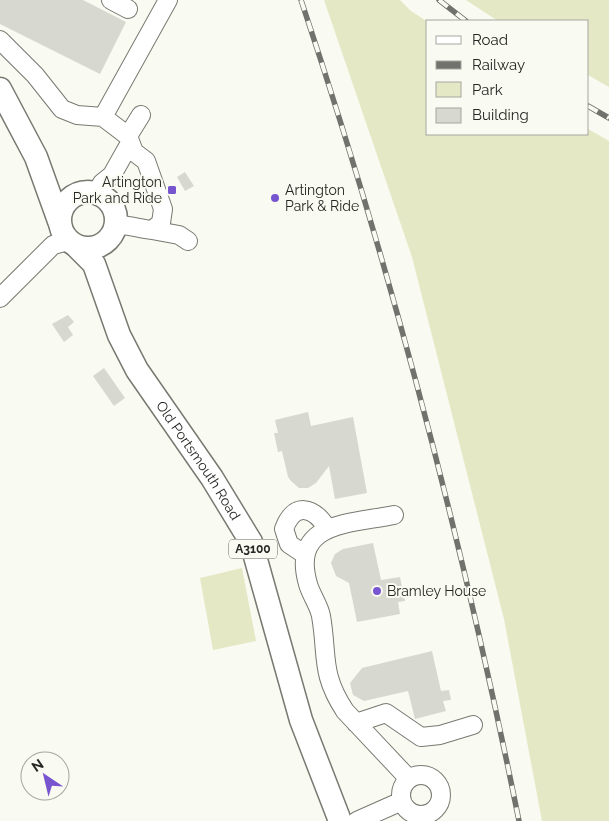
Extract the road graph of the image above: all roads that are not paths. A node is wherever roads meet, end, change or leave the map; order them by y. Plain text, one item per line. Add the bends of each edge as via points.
1 (111, 0) edge
2 (168, 0) edge
3 (128, 9) dead end
4 (0, 40) edge
5 (0, 89) edge
6 (141, 115) dead end
7 (103, 117) junction
8 (129, 140) junction
9 (36, 157) junction
10 (121, 161) junction
11 (146, 161) junction
12 (92, 192) junction
13 (152, 230) junction
14 (111, 235) junction
15 (68, 236) junction
16 (188, 241) dead end
17 (0, 298) edge
18 (109, 304) junction
19 (394, 515) dead end
20 (327, 528) junction
21 (304, 554) junction
22 (356, 722) junction
23 (473, 725) dead end
24 (409, 778) junction
25 (402, 801) junction
26 (432, 816) edge
27 (340, 821) edge
28 (357, 821) edge

1 - 3 lane
2 - 7 lane
4 - 7 lane via 35,75 62,109 77,115
5 - 9 main road, Old Portsmouth Road / A3100
6 - 8 lane
7 - 8 lane
8 - 10 lane
8 - 11 lane via 134,152
9 - 12 main road, Old Portsmouth Road / A3100 via 48,174
9 - 15 main road, Old Portsmouth Road / A3100
10 - 11 lane via 130,157
10 - 12 lane
11 - 13 lane via 163,209 161,223
12 - 14 main road via 108,199 114,208 116,219
12 - 15 main road via 76,194 61,210
13 - 14 lane via 118,225
13 - 16 lane via 179,235
14 - 15 main road via 99,246 88,249
14 - 18 main road, Old Portsmouth Road / A3100 via 106,264
15 - 17 lane via 53,246
15 - 18 main road, Old Portsmouth Road / A3100 via 94,264
18 - 27 main road, Old Portsmouth Road / A3100 via 119,335 137,370 217,485 251,542 301,720
19 - 20 lane
20 - 21 lane via 313,538
20 - 21 lane via 312,511 300,510 289,516 284,529 290,544
21 - 22 lane via 308,583 321,614 325,669 337,699
22 - 23 lane via 386,713 421,737
22 - 24 lane
24 - 25 lane via 402,787
24 - 26 lane via 425,775 437,784 440,797
25 - 26 lane via 413,813
25 - 28 lane

